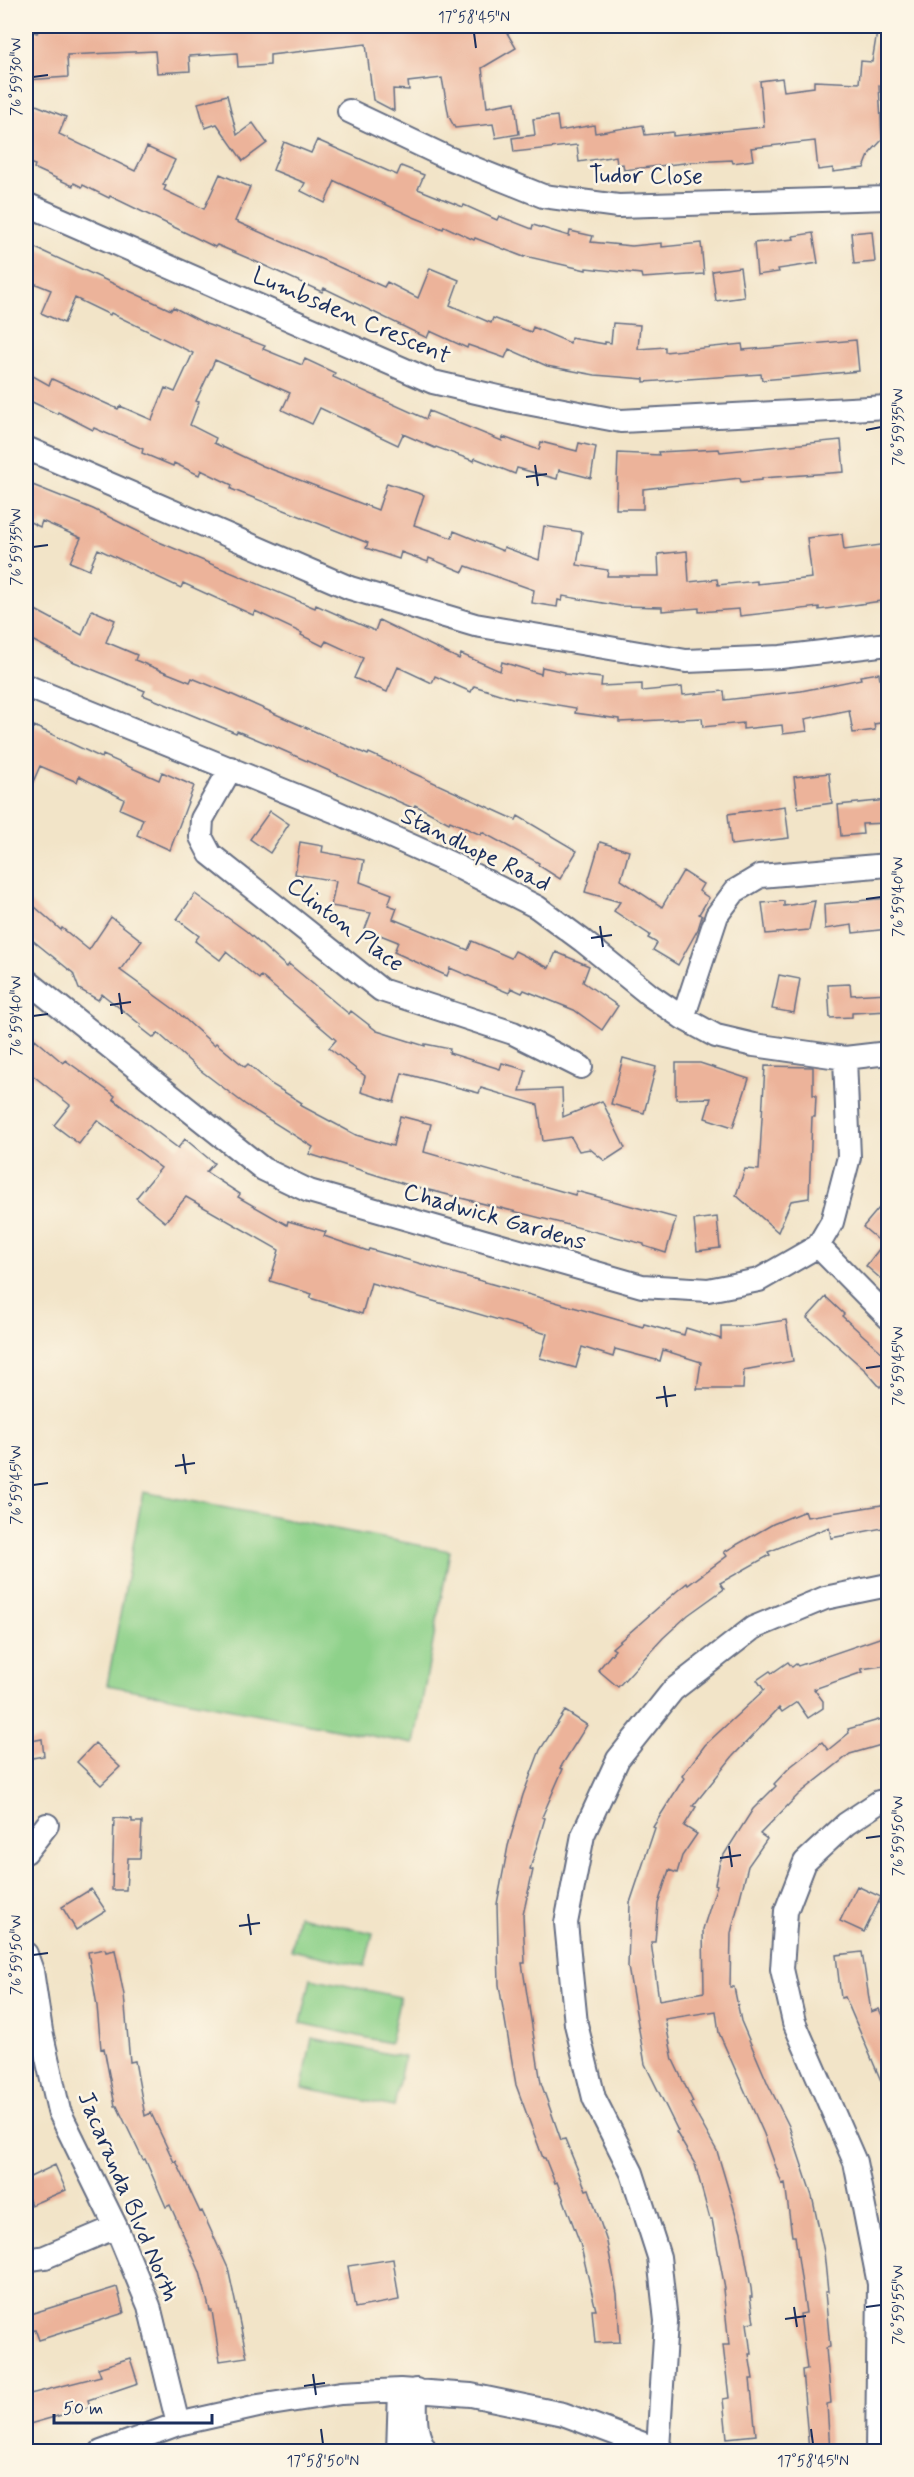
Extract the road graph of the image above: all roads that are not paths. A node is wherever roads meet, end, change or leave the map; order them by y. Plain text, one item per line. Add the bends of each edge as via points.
1 (349, 111) dead end
2 (888, 198) edge
3 (26, 204) edge
4 (888, 407) edge
5 (26, 448) edge
6 (888, 644) edge
7 (26, 686) edge
8 (231, 768) junction
9 (888, 865) edge
10 (26, 980) edge
11 (682, 1018) junction
12 (888, 1053) edge
13 (844, 1058) junction
14 (581, 1067) dead end
15 (818, 1246) junction
16 (888, 1317) edge
17 (888, 1585) edge
18 (888, 1800) edge
19 (47, 1825) dead end
20 (26, 1852) edge
21 (26, 1954) edge
22 (33, 2034) edge
23 (116, 2227) junction
24 (26, 2259) edge
25 (884, 2283) edge
26 (408, 2390) junction
27 (178, 2424) junction
28 (406, 2447) edge
29 (662, 2450) edge
30 (101, 2451) edge
31 (877, 2451) edge

1 - 2 street, Tudor Close via 446,157 543,196 618,206
3 - 4 street, Lumbsden Crescent via 433,382 621,421
5 - 6 street via 350,588 476,625 686,661 781,657
7 - 8 street, Standhope Road
8 - 11 street, Standhope Road via 450,863 537,907
8 - 14 street, Clinton Place via 202,819 201,837 210,854 381,990 513,1033
9 - 11 street via 760,876 735,891 717,915
10 - 15 street, Chadwick Gardens via 263,1169 309,1191 642,1286 708,1290 759,1280
11 - 13 street, Standhope Road via 717,1036
12 - 13 street, Standhope Road
13 - 15 street via 849,1157 832,1222
15 - 16 street
17 - 29 street via 825,1598 753,1628 673,1690 618,1759 583,1836 566,1923 576,2024 594,2098 632,2173 658,2257 666,2321
18 - 25 street via 846,1824 806,1862 786,1911 782,1969 794,2022 855,2162
19 - 20 street
21 - 22 street, Jacaranda Blvd North via 32,1971
22 - 23 street, Jacaranda Blvd North via 59,2111
23 - 24 street via 45,2256
23 - 27 street, Jacaranda Blvd North via 149,2306
25 - 31 street
26 - 27 street via 341,2393
26 - 28 street
26 - 29 street via 471,2395 563,2414
27 - 30 street

